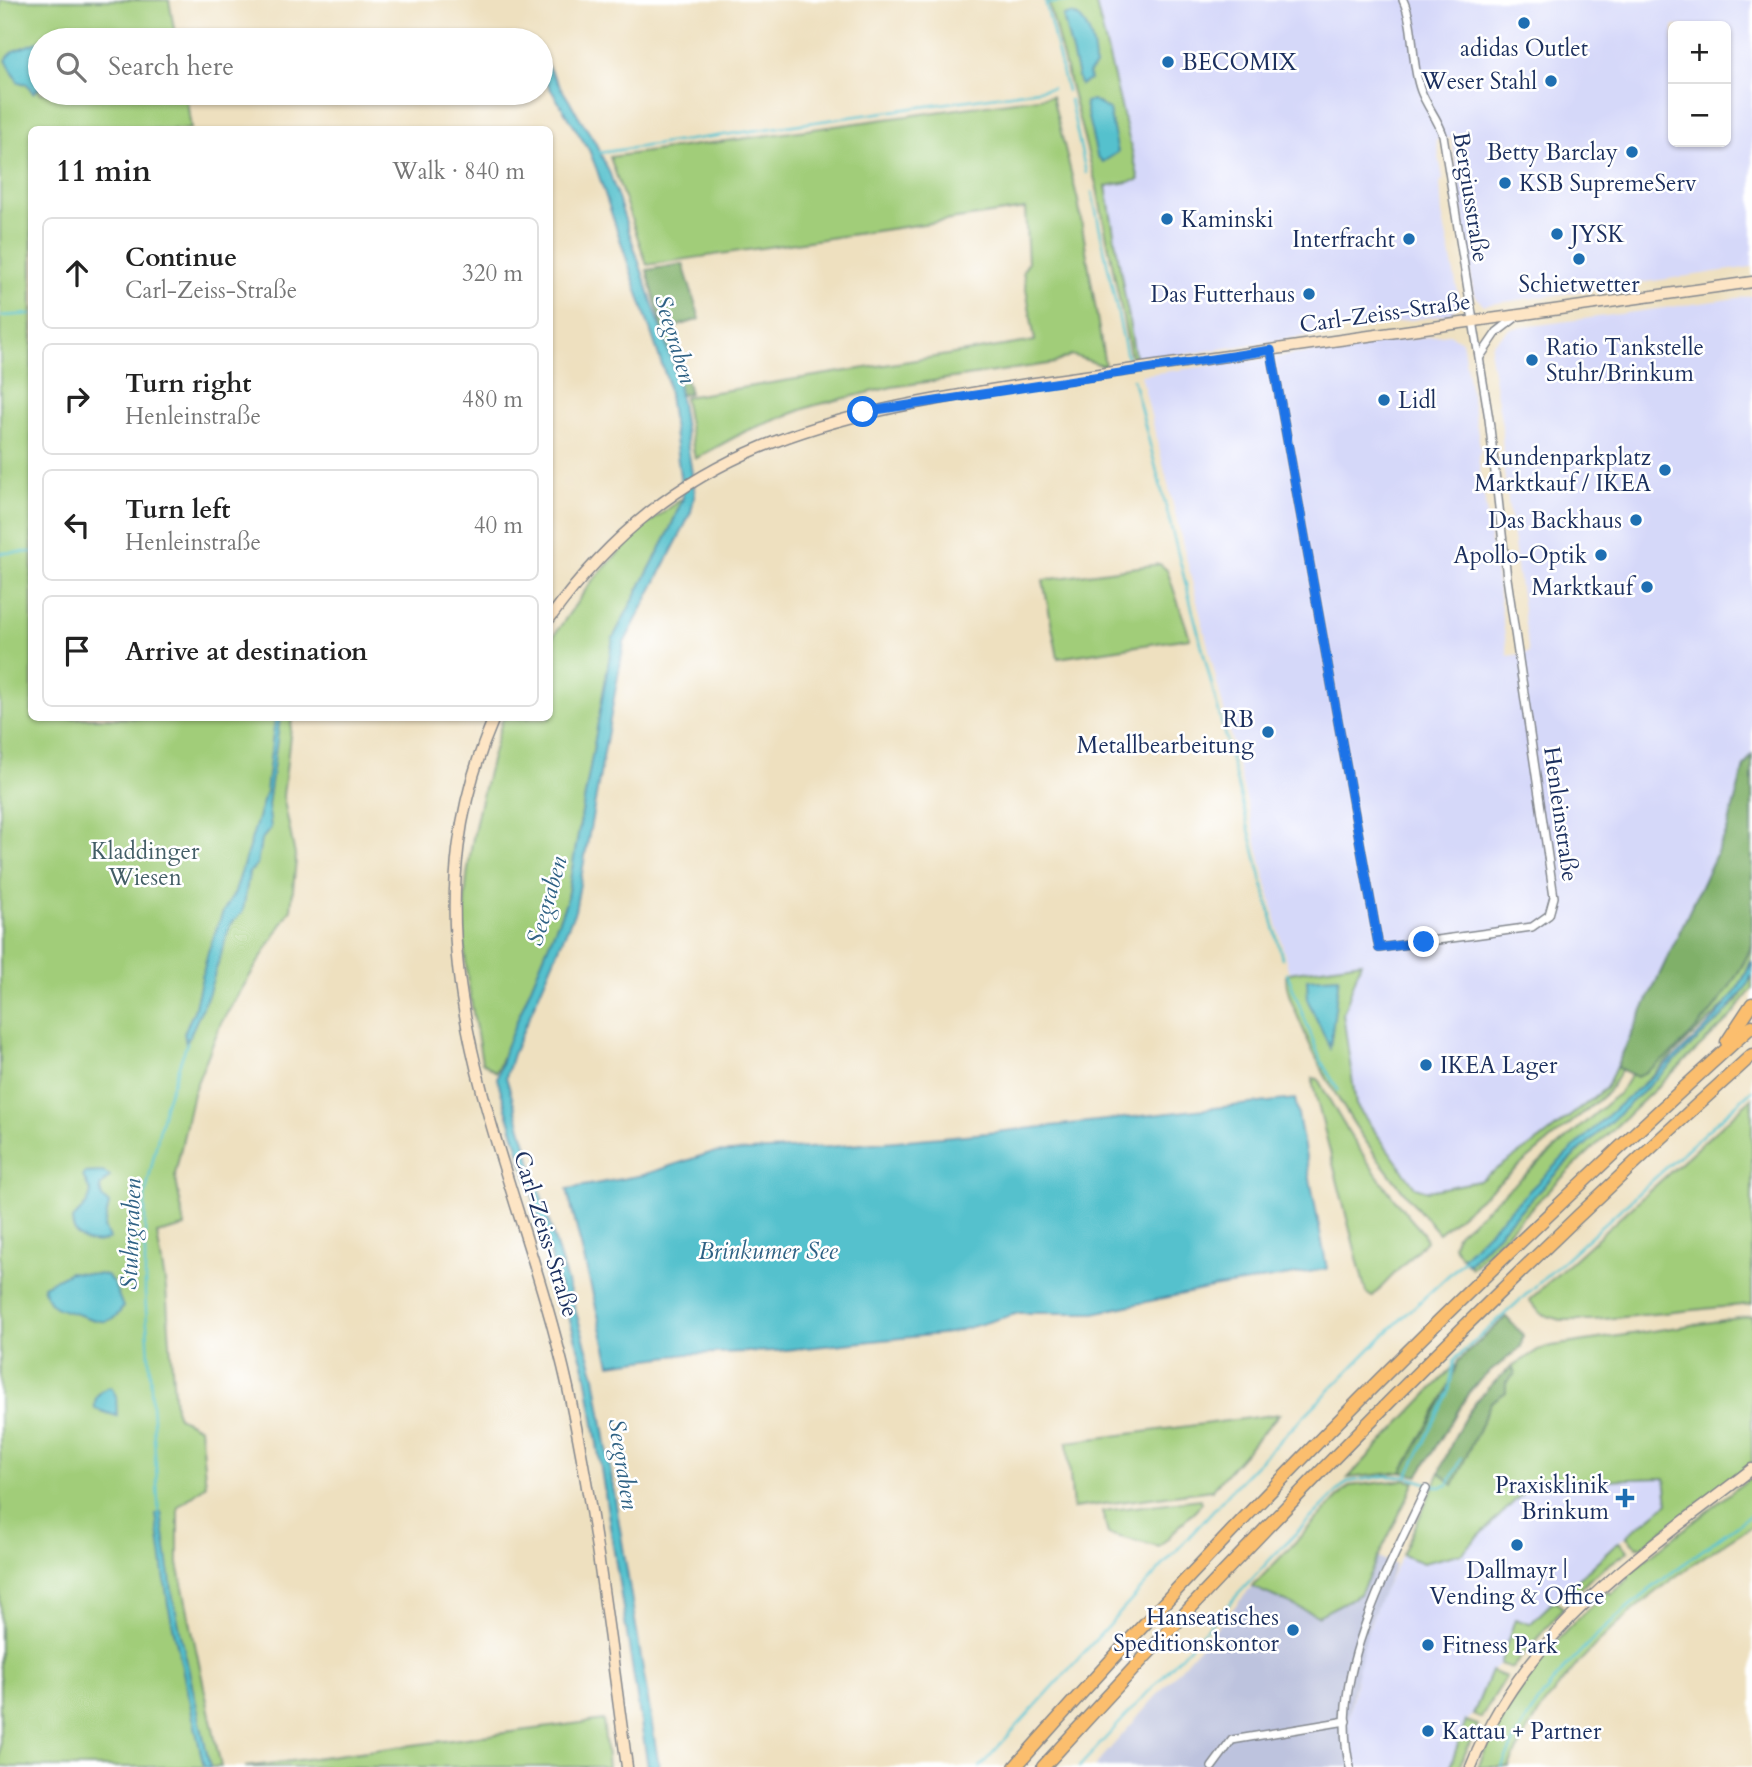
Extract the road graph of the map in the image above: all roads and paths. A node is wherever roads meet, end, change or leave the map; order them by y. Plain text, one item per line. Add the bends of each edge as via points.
1 (1403, 0) edge
2 (1752, 282) edge
3 (1519, 315) junction
4 (1473, 322) junction
5 (1271, 350) junction
6 (1479, 358) junction
7 (553, 614) edge
8 (493, 721) edge
9 (1752, 1004) edge
10 (1752, 1026) edge
11 (1752, 1055) edge
12 (1716, 1059) junction
13 (1752, 1469) edge
14 (1426, 1489) dead end
15 (1346, 1721) junction
16 (627, 1767) edge
17 (1015, 1767) edge
18 (1043, 1767) edge
19 (1212, 1767) edge
20 (1350, 1767) edge
21 (1471, 1767) edge

1 - 4 street, Bergiusstraße via 1422,94 1443,135
2 - 3 main road, Carl-Zeiss-Straße
3 - 4 main road, Carl-Zeiss-Straße
3 - 6 street via 1497,331
4 - 5 main road, Carl-Zeiss-Straße
4 - 6 street, Henleinstraße
5 - 6 street, Henleinstraße via 1379,948 1532,927 1549,915 1554,897
5 - 7 main road, Carl-Zeiss-Straße via 863,412 772,441 676,493 602,555
8 - 16 main road, Carl-Zeiss-Straße via 472,778 457,850 454,906 459,987 483,1096 568,1388
9 - 12 highway
10 - 12 highway
11 - 18 highway via 1621,1175 1326,1463
12 - 17 highway via 1538,1223 1310,1448
13 - 21 main road via 1575,1610 1520,1675
14 - 15 street via 1367,1623
15 - 19 street via 1232,1740
15 - 20 street

